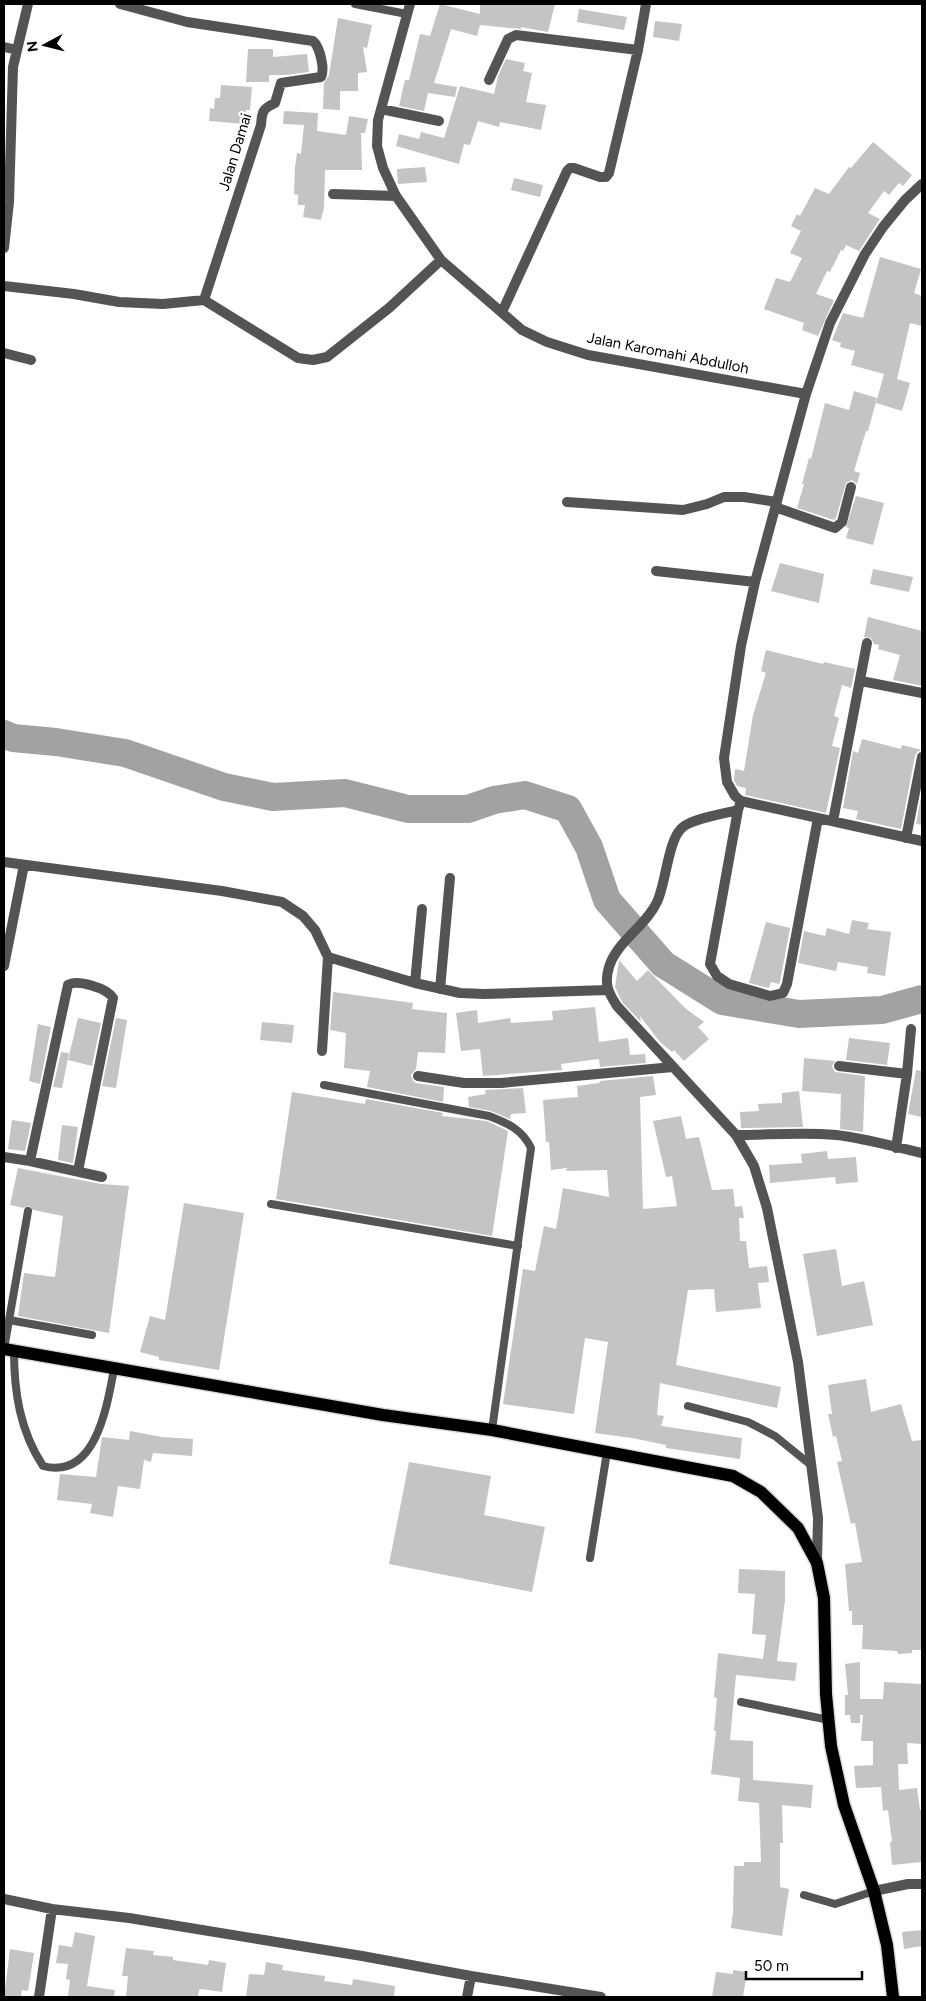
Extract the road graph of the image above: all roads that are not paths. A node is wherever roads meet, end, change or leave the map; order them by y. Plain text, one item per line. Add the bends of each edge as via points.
1 (28, 4) edge
2 (120, 4) edge
3 (355, 4) edge
4 (646, 4) edge
5 (408, 9) edge
6 (4, 47) edge
7 (17, 50) junction
8 (638, 50) junction
9 (489, 80) dead end
10 (381, 109) junction
11 (439, 121) dead end
12 (922, 184) edge
13 (333, 194) dead end
14 (396, 196) junction
15 (6, 202) edge
16 (4, 248) edge
17 (441, 260) junction
18 (4, 286) edge
19 (204, 300) junction
20 (502, 312) junction
21 (4, 354) edge
22 (31, 360) dead end
23 (806, 394) junction
24 (851, 487) dead end
25 (567, 502) dead end
26 (776, 505) junction
27 (656, 571) dead end
28 (755, 582) junction
29 (867, 643) dead end
30 (861, 681) junction
31 (922, 693) edge
32 (922, 757) edge
33 (739, 806) junction
34 (818, 818) junction
35 (832, 821) junction
36 (906, 838) junction
37 (922, 841) edge
38 (4, 862) edge
39 (24, 865) junction
40 (450, 878) dead end
41 (422, 909) dead end
42 (328, 957) junction
43 (4, 966) edge
44 (415, 983) junction
45 (440, 989) junction
46 (607, 990) junction
47 (910, 1029) dead end
48 (322, 1051) dead end
49 (839, 1066) dead end
50 (673, 1067) junction
51 (907, 1074) junction
52 (418, 1076) dead end
53 (324, 1085) dead end
54 (736, 1135) junction
55 (896, 1148) junction
56 (922, 1153) edge
57 (4, 1157) edge
58 (30, 1161) junction
59 (78, 1171) junction
60 (102, 1177) dead end
61 (270, 1204) dead end
62 (28, 1212) dead end
63 (518, 1246) junction
64 (9, 1320) junction
65 (92, 1335) dead end
66 (7, 1350) edge
67 (114, 1369) junction
68 (688, 1406) dead end
69 (492, 1430) junction
70 (607, 1452) junction
71 (812, 1466) junction
72 (590, 1558) dead end
73 (817, 1563) junction
74 (741, 1702) dead end
75 (829, 1720) junction
76 (922, 1884) edge
77 (874, 1891) junction
78 (804, 1895) dead end
79 (4, 1899) edge
80 (52, 1909) junction
81 (472, 1976) junction
82 (39, 1997) edge
83 (467, 1997) edge
84 (601, 1997) edge
85 (893, 1997) edge

1 - 7 street
2 - 19 street, Jalan Damai via 187,22 313,41 318,48 321,77 281,83 275,104 262,112 261,125
3 - 5 lane
4 - 8 street
5 - 10 street, Jalan Karomahi Abdulloh
6 - 7 street
7 - 15 street via 13,67
8 - 9 street via 516,35 508,39
8 - 20 street via 609,173 600,177 574,168 567,171
10 - 11 street
10 - 14 street, Jalan Karomahi Abdulloh via 376,146
12 - 23 street via 883,227 865,254 830,323
13 - 14 street
14 - 17 street, Jalan Karomahi Abdulloh
15 - 16 street
17 - 19 street via 381,314 326,357 313,360 298,358
17 - 20 street, Jalan Karomahi Abdulloh
18 - 19 street via 119,302 163,304
20 - 23 street, Jalan Karomahi Abdulloh via 522,330 588,355
21 - 22 street
23 - 26 street
24 - 26 street via 842,522 835,528
25 - 26 street via 683,510 724,497 744,497
26 - 28 street
27 - 28 street
28 - 33 street via 741,646 724,758 727,782
29 - 30 street
30 - 31 street
30 - 35 street
32 - 36 street
33 - 34 street
33 - 34 street via 710,964 716,976 729,984 770,996 783,993 788,984
33 - 46 street via 682,827 672,846 657,904 617,952 610,965
34 - 35 street
35 - 36 street
36 - 37 street
38 - 39 street
39 - 42 street via 282,902 303,916 315,930
39 - 43 street
40 - 45 street
41 - 44 street
42 - 44 street
42 - 48 street
44 - 45 street
45 - 46 street via 484,994
46 - 50 street via 616,1006
47 - 51 street
49 - 51 street
50 - 52 street via 501,1083 464,1083
50 - 54 street
51 - 55 street
53 - 63 lane via 489,1116 520,1132 531,1148
54 - 55 street via 839,1136
54 - 71 street via 754,1166 767,1208 798,1362
55 - 56 street
57 - 58 street
58 - 59 street
58 - 59 street via 68,985 74,982 106,990 113,998
59 - 60 street
61 - 63 lane
62 - 64 lane
63 - 69 lane
64 - 65 lane
64 - 66 lane
66 - 67 main road
66 - 67 lane via 19,1411 31,1449 43,1466 55,1469 74,1462 91,1448 106,1410
67 - 69 main road via 383,1415
68 - 71 lane via 748,1422 775,1436
69 - 70 main road
70 - 72 lane
70 - 73 main road via 733,1476 761,1492 798,1528
71 - 73 street via 818,1518
73 - 75 main road via 824,1598
74 - 75 lane
75 - 77 main road via 831,1746 844,1805
76 - 77 street
77 - 78 lane via 835,1904
77 - 85 main road via 887,1945
79 - 80 street
80 - 81 street via 129,1918
80 - 82 street
81 - 83 street
81 - 84 street

